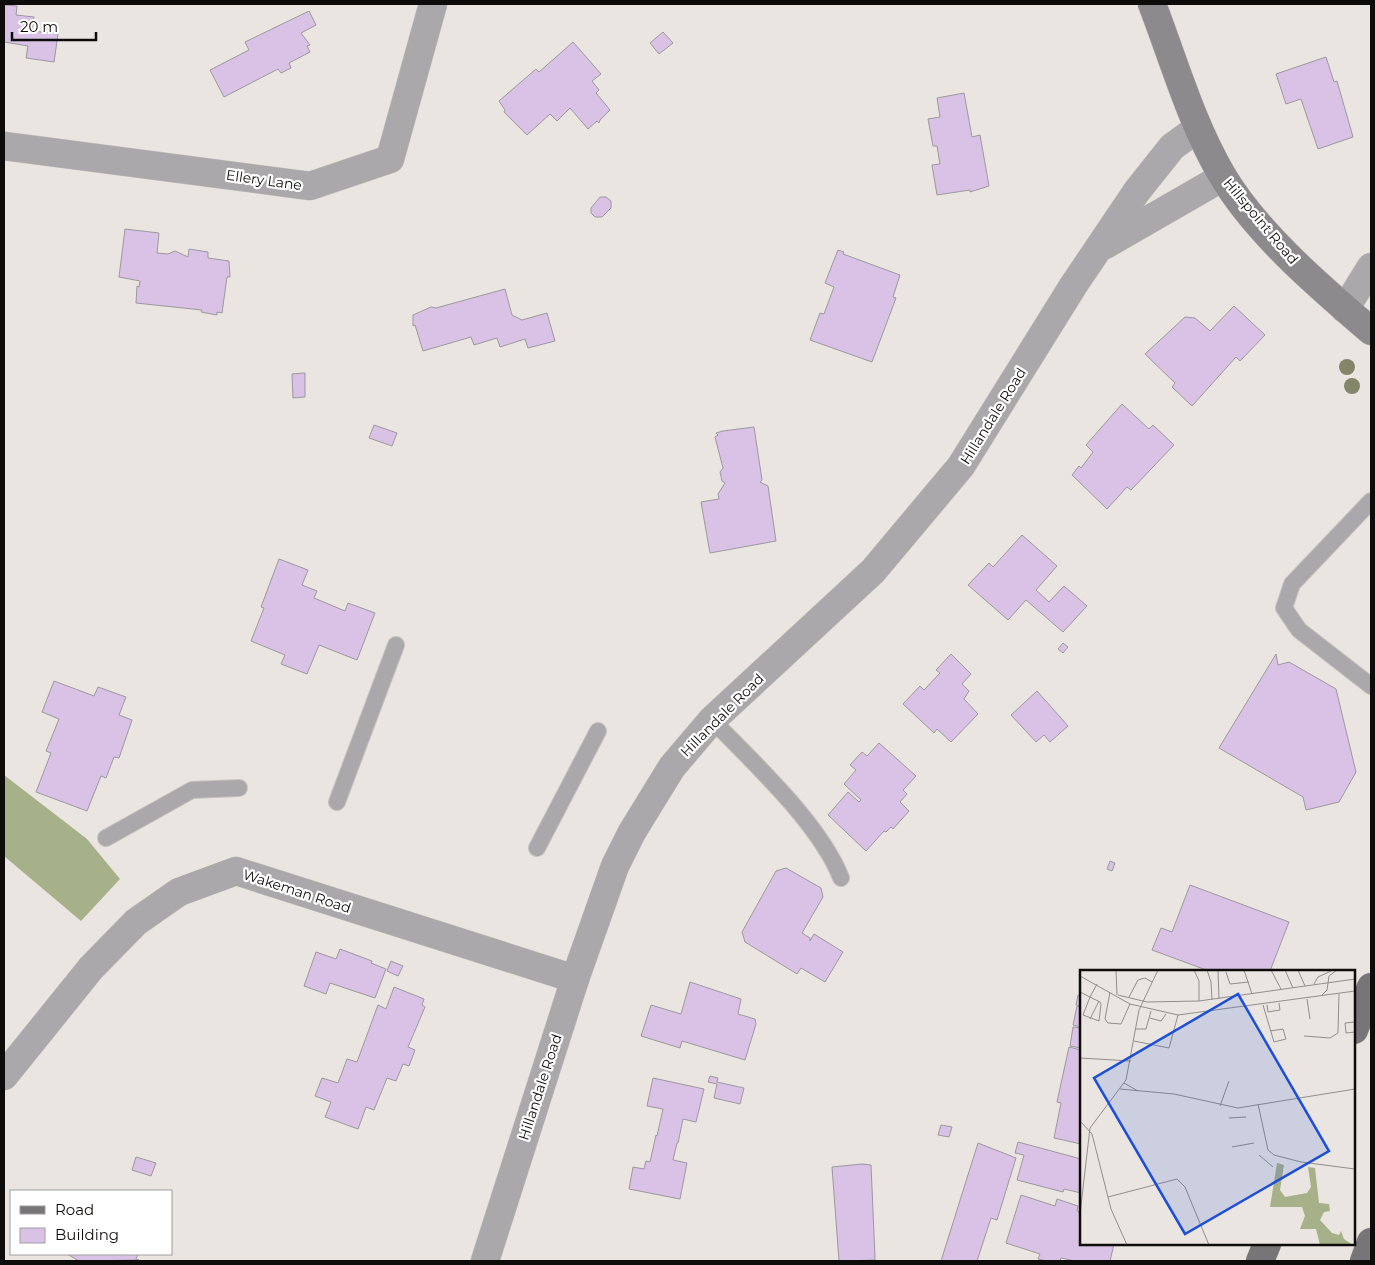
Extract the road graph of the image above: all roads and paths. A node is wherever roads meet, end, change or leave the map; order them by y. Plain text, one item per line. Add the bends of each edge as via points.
1 (433, 4) edge
2 (1152, 4) edge
3 (1198, 128) junction
4 (4, 146) edge
5 (1223, 177) junction
6 (1099, 248) junction
7 (1371, 268) edge
8 (1345, 309) junction
9 (1371, 331) edge
10 (1371, 501) edge
11 (396, 645) dead end
12 (1371, 686) edge
13 (712, 720) junction
14 (598, 731) dead end
15 (239, 788) dead end
16 (338, 802) dead end
17 (106, 838) dead end
18 (536, 848) dead end
19 (841, 878) dead end
20 (574, 979) junction
21 (1371, 987) edge
22 (1355, 1027) edge
23 (4, 1076) edge
24 (1371, 1242) edge
25 (1267, 1245) edge
26 (485, 1261) edge
27 (1260, 1261) edge
28 (1364, 1261) edge

1 - 4 street, Ellery Lane via 390,159 310,186
2 - 3 street, Hillspoint Road
3 - 5 street, Hillspoint Road
3 - 6 street, Hillandale Road via 1162,158
5 - 6 street, Hillandale Road
5 - 8 street, Hillspoint Road via 1277,243
6 - 13 street, Hillandale Road via 961,466 873,571
7 - 8 street
8 - 9 street, Hillspoint Road
10 - 12 lane via 1292,584 1284,608 1299,630
11 - 16 lane
13 - 19 lane via 791,803 836,864
13 - 20 street, Hillandale Road via 672,767 632,832 615,866
14 - 18 lane
15 - 17 lane via 192,790
20 - 23 street, Wakeman Road via 236,871 179,892 136,922 91,968
20 - 26 street, Hillandale Road
21 - 22 main road
24 - 28 main road
25 - 27 main road

